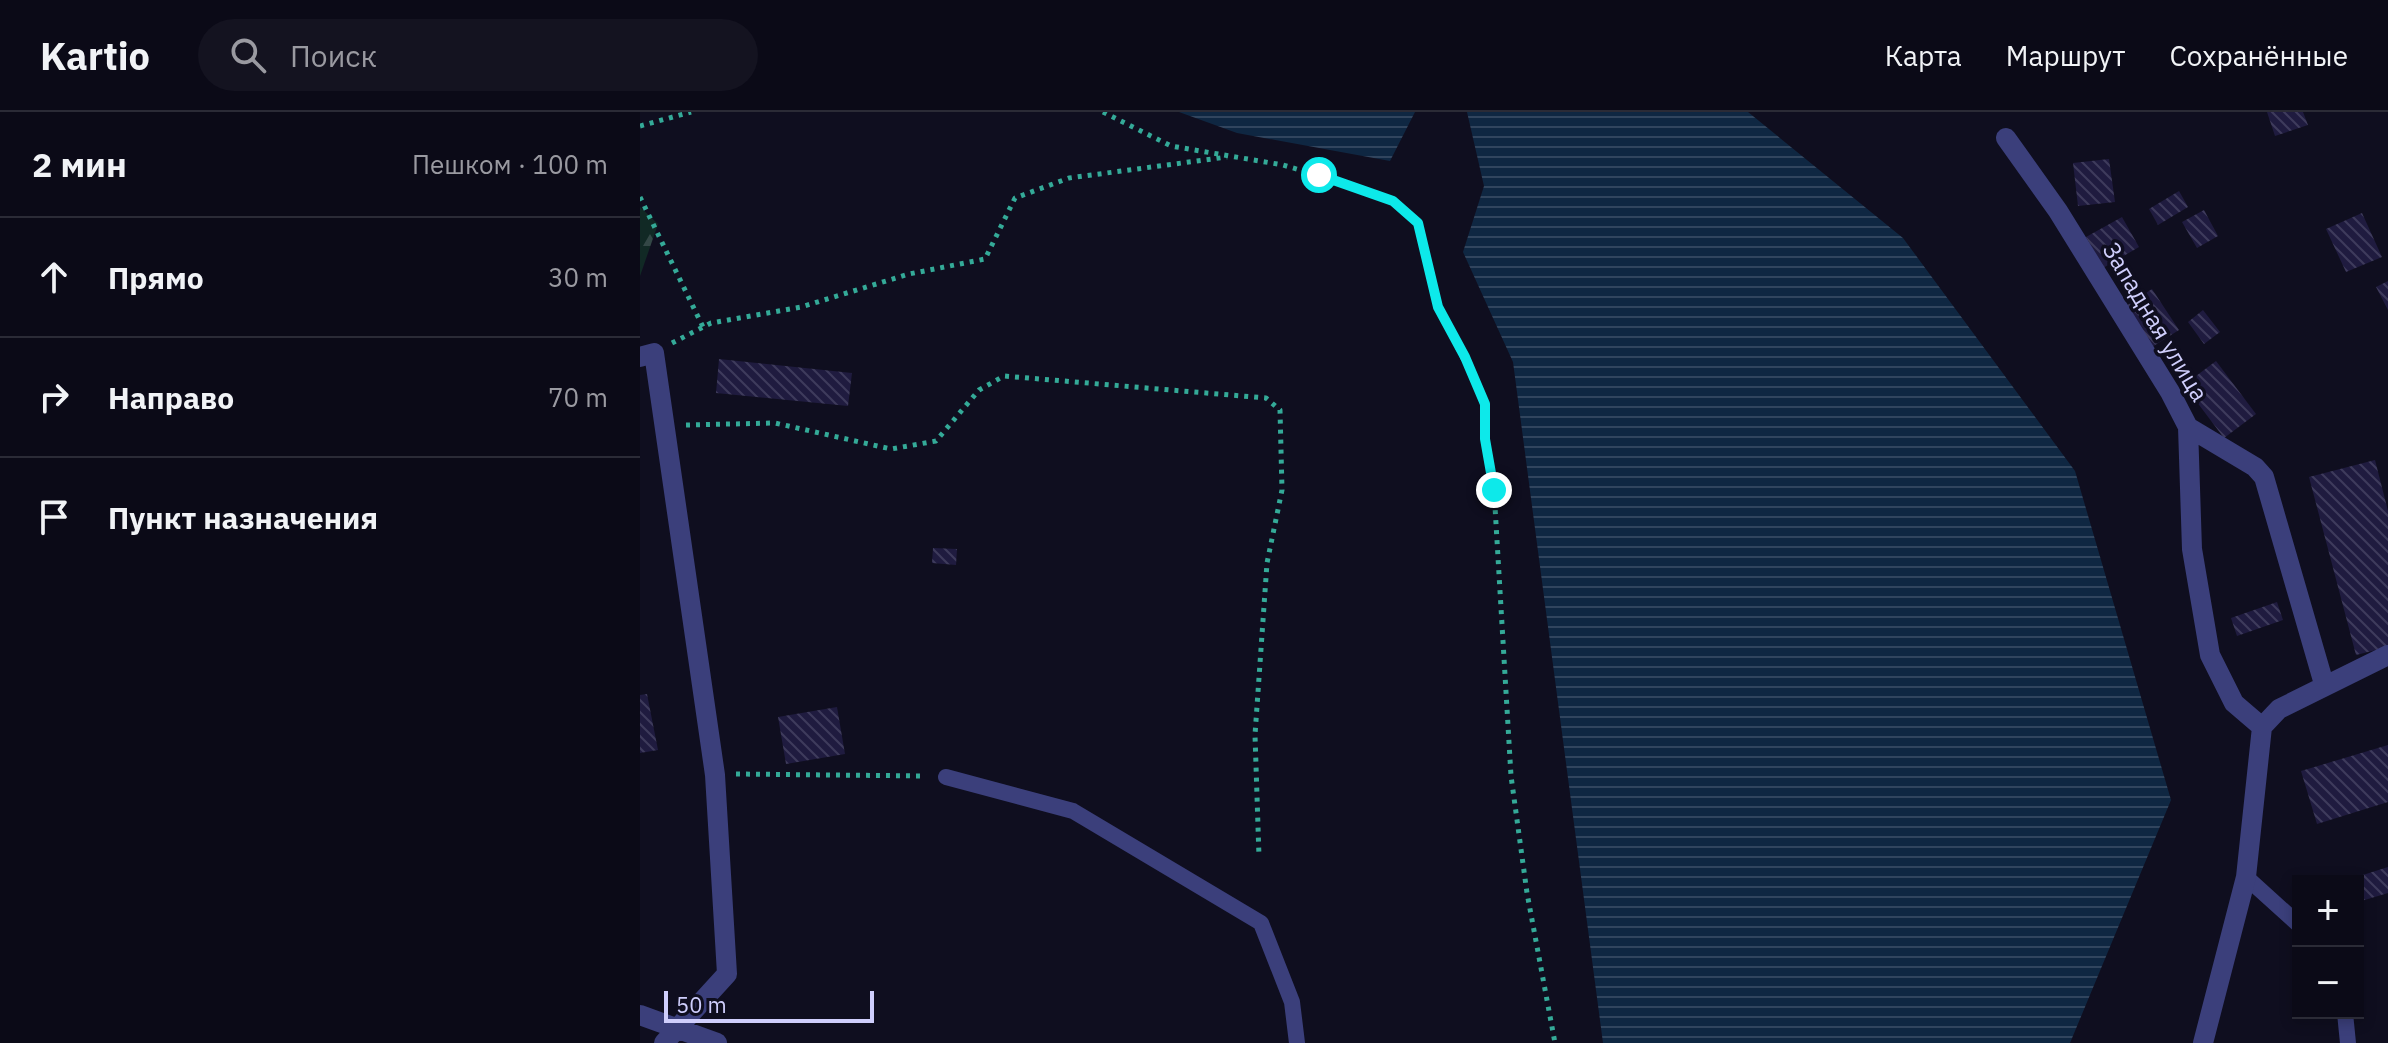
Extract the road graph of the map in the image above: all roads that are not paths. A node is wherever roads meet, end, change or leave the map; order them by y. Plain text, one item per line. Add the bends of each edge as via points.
1 (2006, 138) dead end
2 (647, 355) edge
3 (2188, 427) junction
4 (2388, 655) edge
5 (2324, 684) junction
6 (2262, 727) junction
7 (946, 777) road end
8 (2246, 877) junction
9 (2292, 919) edge
10 (640, 1015) edge
11 (2346, 1019) edge
12 (671, 1035) edge
13 (717, 1043) edge
14 (1297, 1043) edge
15 (2203, 1043) edge
16 (2348, 1043) edge

1 - 3 street, Западная улица via 2058,211
2 - 12 street via 715,775 727,974
3 - 5 street via 2264,477
3 - 6 street, Западная улица via 2192,549 2210,655 2234,703
4 - 5 street
5 - 6 street via 2279,709
6 - 8 street
7 - 14 lane via 1073,811 1261,923 1292,1002
8 - 9 lane
8 - 15 street
10 - 12 street
11 - 16 lane
12 - 13 street

